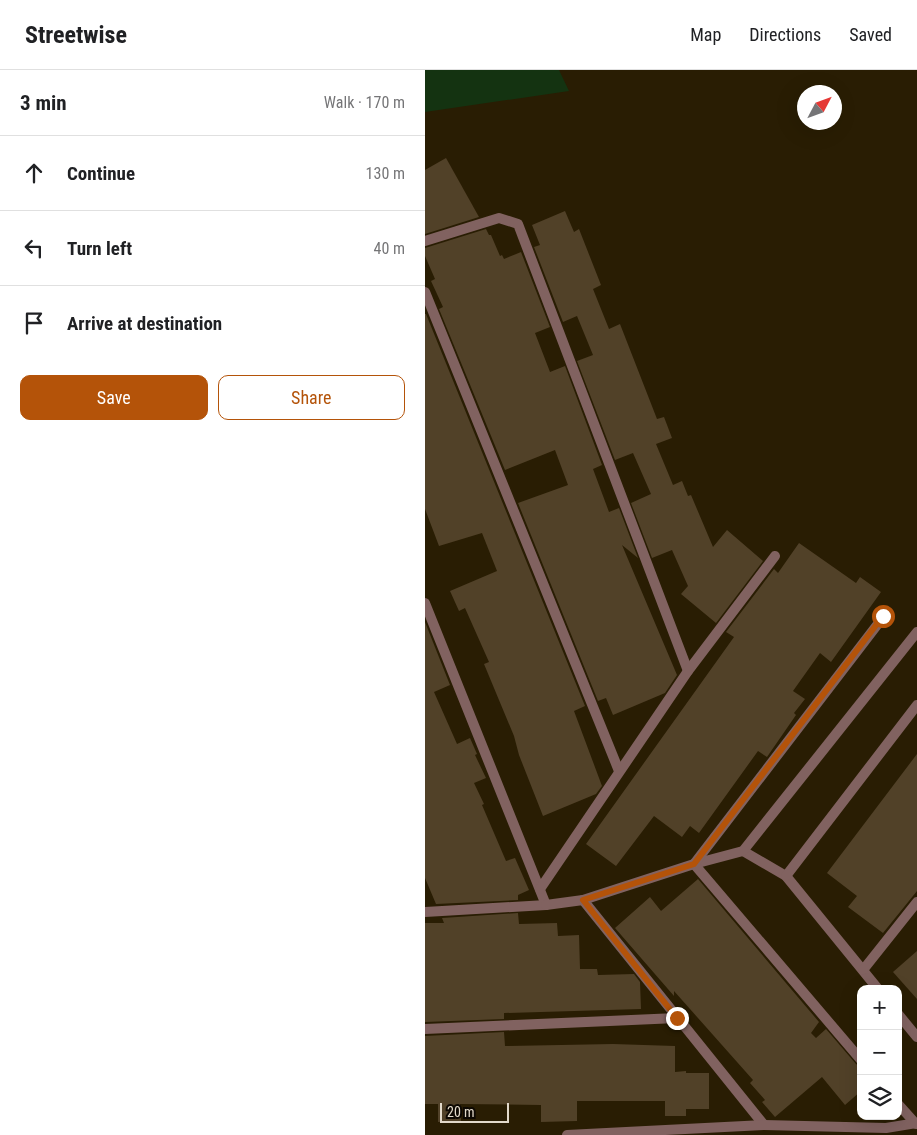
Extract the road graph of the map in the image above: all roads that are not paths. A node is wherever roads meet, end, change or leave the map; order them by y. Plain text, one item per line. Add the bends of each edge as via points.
1 (425, 241) edge
2 (425, 292) edge
3 (775, 556) dead end
4 (425, 603) edge
5 (883, 616) dead end
6 (917, 632) edge
7 (688, 671) junction
8 (917, 705) edge
9 (619, 772) junction
10 (743, 851) junction
11 (694, 864) junction
12 (786, 876) junction
13 (540, 889) junction
14 (583, 900) junction
15 (917, 902) edge
16 (545, 906) junction
17 (425, 912) edge
18 (863, 970) junction
19 (875, 985) edge
20 (677, 1018) junction
21 (902, 1019) edge
22 (425, 1029) edge
23 (917, 1037) edge
24 (857, 1055) edge
25 (902, 1108) edge
26 (916, 1124) edge
27 (764, 1125) junction
28 (567, 1135) edge

1 - 7 street via 499,218 519,224
2 - 9 street
3 - 7 street
4 - 13 street
5 - 11 street
6 - 10 street
7 - 9 street
8 - 12 street
9 - 13 street
10 - 11 street
10 - 12 street
11 - 14 street
11 - 24 street
12 - 18 street
13 - 16 street
14 - 16 street
14 - 20 street
15 - 18 street
16 - 17 street
18 - 19 street
20 - 22 street
20 - 27 street
21 - 23 street
25 - 26 street
26 - 27 street via 886,1128
27 - 28 street

